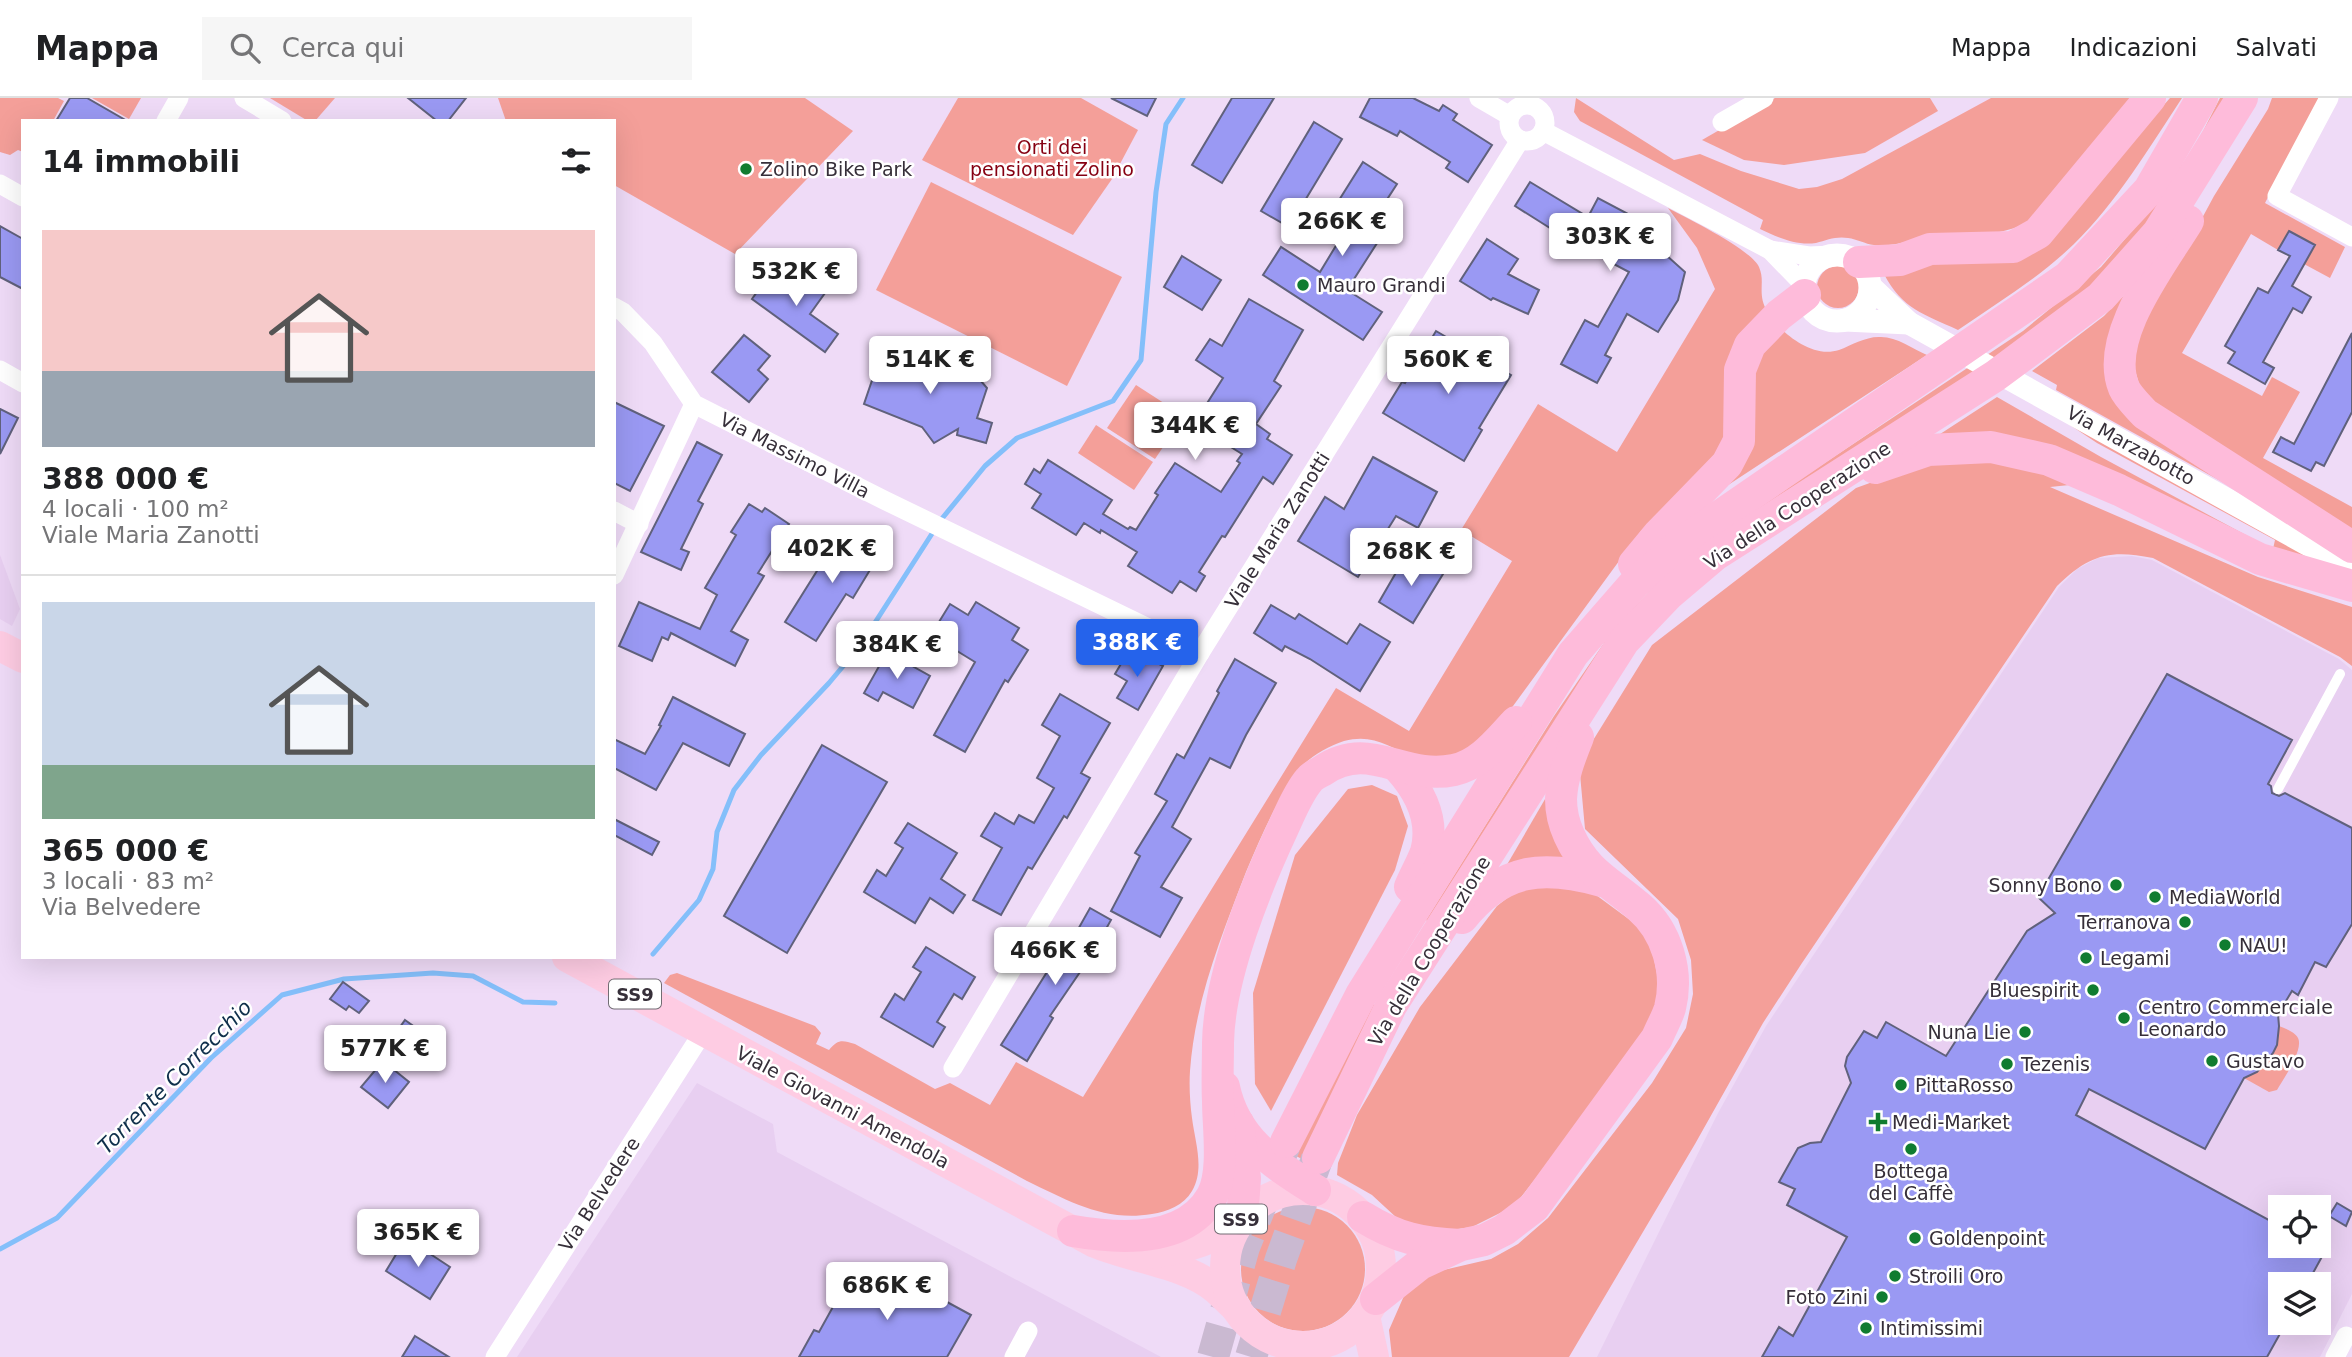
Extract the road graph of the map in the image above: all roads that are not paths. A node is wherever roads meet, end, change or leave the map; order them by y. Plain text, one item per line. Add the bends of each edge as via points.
1 (179, 98) edge
2 (244, 98) edge
3 (1479, 98) edge
4 (1764, 98) edge
5 (2150, 98) edge
6 (2202, 98) edge
7 (2242, 98) edge
8 (2256, 98) edge
9 (2329, 98) edge
10 (1540, 103) edge
11 (1510, 116) junction
12 (167, 119) edge
13 (279, 119) edge
14 (1722, 122) dead end
15 (1543, 131) junction
16 (1520, 140) junction
17 (0, 184) edge
18 (21, 196) edge
19 (2352, 237) edge
20 (1770, 250) junction
21 (1854, 268) junction
22 (1805, 290) junction
23 (616, 308) edge
24 (1845, 320) junction
25 (1913, 325) junction
26 (694, 404) junction
27 (1812, 494) junction
28 (616, 512) edge
29 (639, 524) junction
30 (2352, 547) edge
31 (2352, 569) edge
32 (616, 571) edge
33 (2352, 586) edge
34 (1624, 642) junction
35 (1577, 650) junction
36 (1200, 653) junction
37 (2340, 674) dead end
38 (1398, 767) junction
39 (2278, 789) dead end
40 (1602, 881) junction
41 (571, 959) edge
42 (1361, 995) junction
43 (1391, 1006) junction
44 (703, 1032) junction
45 (1219, 1065) junction
46 (953, 1068) dead end
47 (1237, 1122) junction
48 (1286, 1142) tunnel mouth
49 (1318, 1158) tunnel mouth
50 (1315, 1190) junction
51 (1363, 1217) junction
52 (1239, 1223) junction
53 (1073, 1231) junction
54 (1461, 1245) junction
55 (1121, 1254) junction
56 (1236, 1308) junction
57 (1370, 1308) junction
58 (1028, 1331) dead end
59 (2346, 1336) dead end
60 (1285, 1344) junction
61 (495, 1357) edge
62 (1014, 1357) edge
63 (1318, 1357) edge
64 (1374, 1357) edge
65 (2335, 1357) edge

1 - 12 street
2 - 13 street
3 - 11 street
4 - 14 street
5 - 21 highway via 2038,233 2013,247 1930,249
6 - 35 highway, Via della Cooperazione via 2149,190 2068,277 1685,540 1634,584
7 - 27 highway, Via della Cooperazione via 2158,233 2101,297 1995,376
8 - 30 highway via 2248,122 2127,322 2119,358 2124,389 2145,414
9 - 19 street via 2277,196
10 - 11 street via 1519,106
10 - 15 street
11 - 16 street via 1509,127
15 - 16 street via 1531,140
15 - 20 street
16 - 36 street, Viale Maria Zanotti
17 - 18 street
20 - 21 street
20 - 22 street
21 - 22 street via 1823,258 1807,274
21 - 24 street via 1869,298 1864,309
21 - 25 street, Via Marzabotto
22 - 24 street, Via Marzabotto via 1809,305 1824,319
22 - 35 highway via 1750,345 1740,370 1739,441 1727,464 1627,573
23 - 26 street, Via Massimo Villa via 653,342
24 - 25 street, Via Marzabotto
25 - 31 street, Via Marzabotto
26 - 29 street
26 - 36 street, Via Massimo Villa
27 - 33 highway via 1928,450 1991,447 2049,460 2260,559
27 - 34 highway, Via della Cooperazione via 1715,555 1669,594
28 - 29 street
29 - 32 street
34 - 40 highway via 1584,722 1566,768 1561,799 1575,848
34 - 43 highway, Via della Cooperazione
35 - 38 highway via 1529,709 1472,763 1454,770
35 - 42 highway, Via della Cooperazione
36 - 46 street, Viale Maria Zanotti
37 - 39 lane
38 - 42 highway via 1422,802 1426,852
38 - 45 highway via 1355,757 1331,764 1310,779 1298,797 1242,931 1220,1009
40 - 43 highway via 1546,871 1516,877 1492,890 1468,911
40 - 54 highway via 1639,907 1665,940 1670,1010 1657,1038 1534,1207 1504,1230
41 - 44 main road, Viale Giovanni Amendola / SS9
42 - 48 highway, Via della Cooperazione
43 - 49 highway, Via della Cooperazione
44 - 53 main road, Viale Giovanni Amendola / SS9
44 - 61 street, Via Belvedere
45 - 47 highway via 1226,1099
45 - 53 highway via 1219,1167 1214,1194 1199,1214 1163,1232 1096,1235
47 - 50 highway via 1265,1156
47 - 52 highway via 1245,1178
50 - 51 main road, SS9 via 1342,1199
50 - 52 main road, SS9 via 1275,1194
51 - 54 highway via 1402,1237
51 - 57 main road, SS9 via 1381,1256 1381,1282
52 - 55 main road, Viale Giovanni Amendola / SS9 via 1203,1243 1172,1252
52 - 56 main road, SS9 via 1225,1259 1228,1293
53 - 55 main road, Viale Giovanni Amendola / SS9
54 - 57 highway via 1420,1264
55 - 56 main road, Viale Giovanni Amendola / SS9 via 1187,1272 1216,1288
56 - 60 main road, SS9 via 1257,1330
57 - 60 main road, SS9 via 1343,1336 1329,1342
57 - 64 main road, SS9
58 - 62 street
59 - 65 street
60 - 63 main road, SS9

